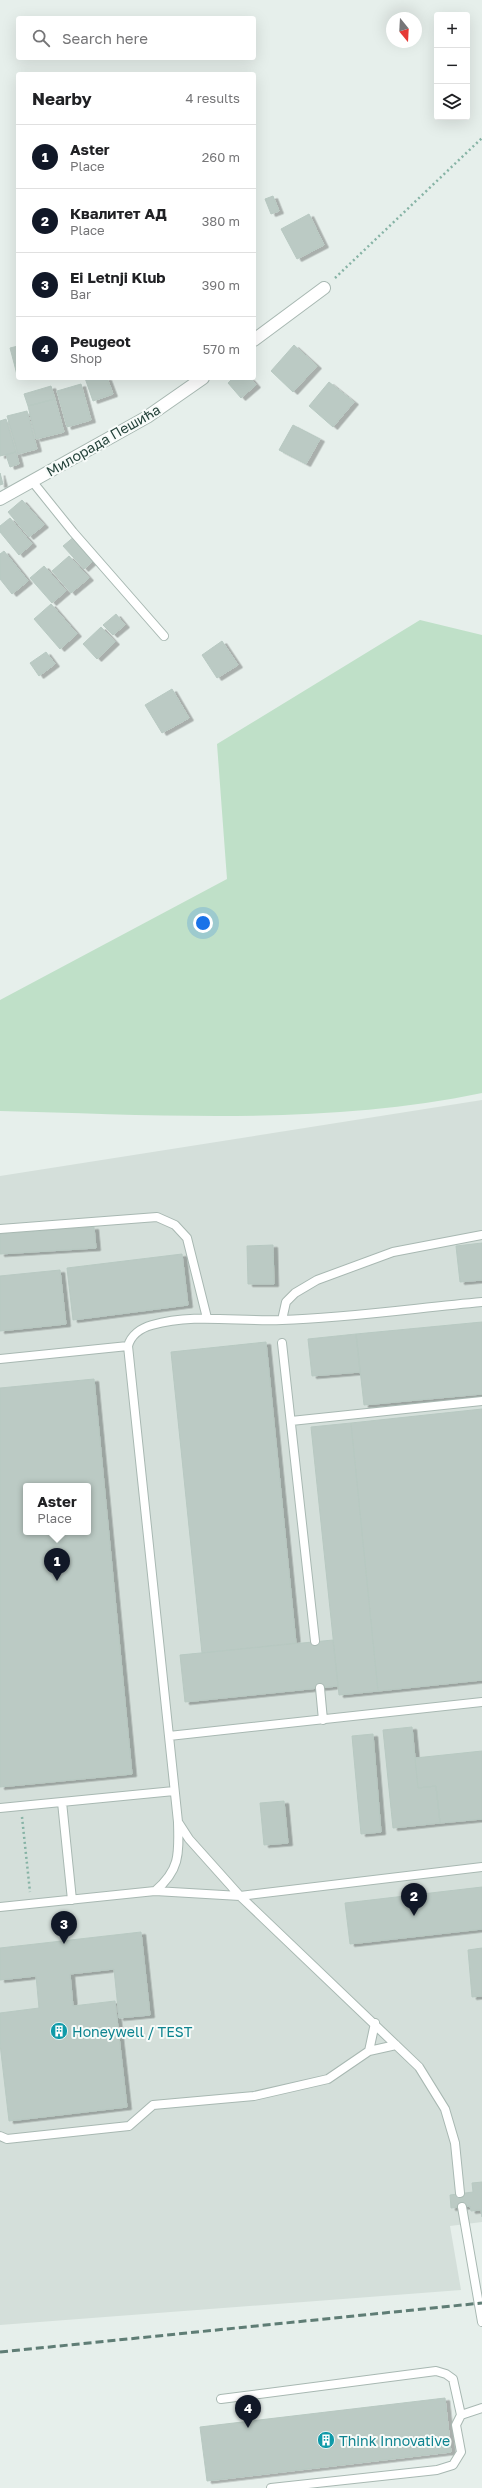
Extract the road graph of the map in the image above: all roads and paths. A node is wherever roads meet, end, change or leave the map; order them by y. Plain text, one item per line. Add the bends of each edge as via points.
1 (482, 138) edge
2 (324, 288) joint
3 (256, 339) edge
4 (200, 380) edge
5 (32, 481) junction
6 (0, 499) edge
7 (164, 636) dead end
8 (0, 1228) edge
9 (482, 1235) edge
10 (482, 1302) edge
11 (207, 1318) junction
12 (282, 1320) junction
13 (282, 1343) dead end
14 (128, 1346) junction
15 (0, 1359) edge
16 (482, 1401) edge
17 (291, 1421) junction
18 (315, 1641) dead end
19 (320, 1688) dead end
20 (482, 1702) edge
21 (323, 1720) junction
22 (169, 1736) junction
23 (174, 1791) junction
24 (62, 1802) junction
25 (21, 1806) junction
26 (0, 1808) edge
27 (178, 1822) junction
28 (482, 1867) edge
29 (155, 1891) junction
30 (240, 1896) junction
31 (72, 1900) junction
32 (31, 1904) junction
33 (0, 1907) edge
34 (375, 2023) junction
35 (396, 2045) junction
36 (369, 2051) junction
37 (0, 2136) edge
38 (460, 2193) dead end
39 (462, 2207) dead end
40 (482, 2322) edge
41 (221, 2399) dead end
42 (482, 2408) edge
43 (461, 2415) junction
44 (271, 2488) edge

1 - 2 path
2 - 3 street
4 - 5 street, Милорада Пешића via 147,417
5 - 6 street, Милорада Пешића
5 - 7 lane
8 - 11 lane via 157,1218 169,1221 187,1238
9 - 12 lane via 393,1252 317,1280 295,1293 286,1302
10 - 12 lane
11 - 12 lane
11 - 14 lane via 150,1325 136,1333
13 - 17 lane
14 - 15 lane
14 - 22 lane
16 - 17 lane
17 - 18 lane
19 - 21 lane
20 - 21 lane
21 - 22 lane
22 - 23 lane
23 - 24 lane
23 - 27 lane
24 - 25 lane
24 - 31 lane
25 - 26 lane
25 - 32 path
27 - 29 lane via 179,1851 174,1870 167,1881
27 - 30 lane via 189,1840
28 - 30 lane
29 - 30 lane
29 - 31 lane
30 - 34 lane
31 - 32 lane
32 - 33 lane
34 - 35 lane
34 - 36 lane
35 - 36 lane
35 - 38 lane via 419,2067 445,2109 455,2144
36 - 37 lane via 328,2079 254,2096 153,2105 129,2126 7,2139
39 - 40 lane
41 - 43 lane via 436,2371 453,2379
42 - 43 lane
43 - 44 lane via 456,2425 461,2452 453,2465 437,2470

